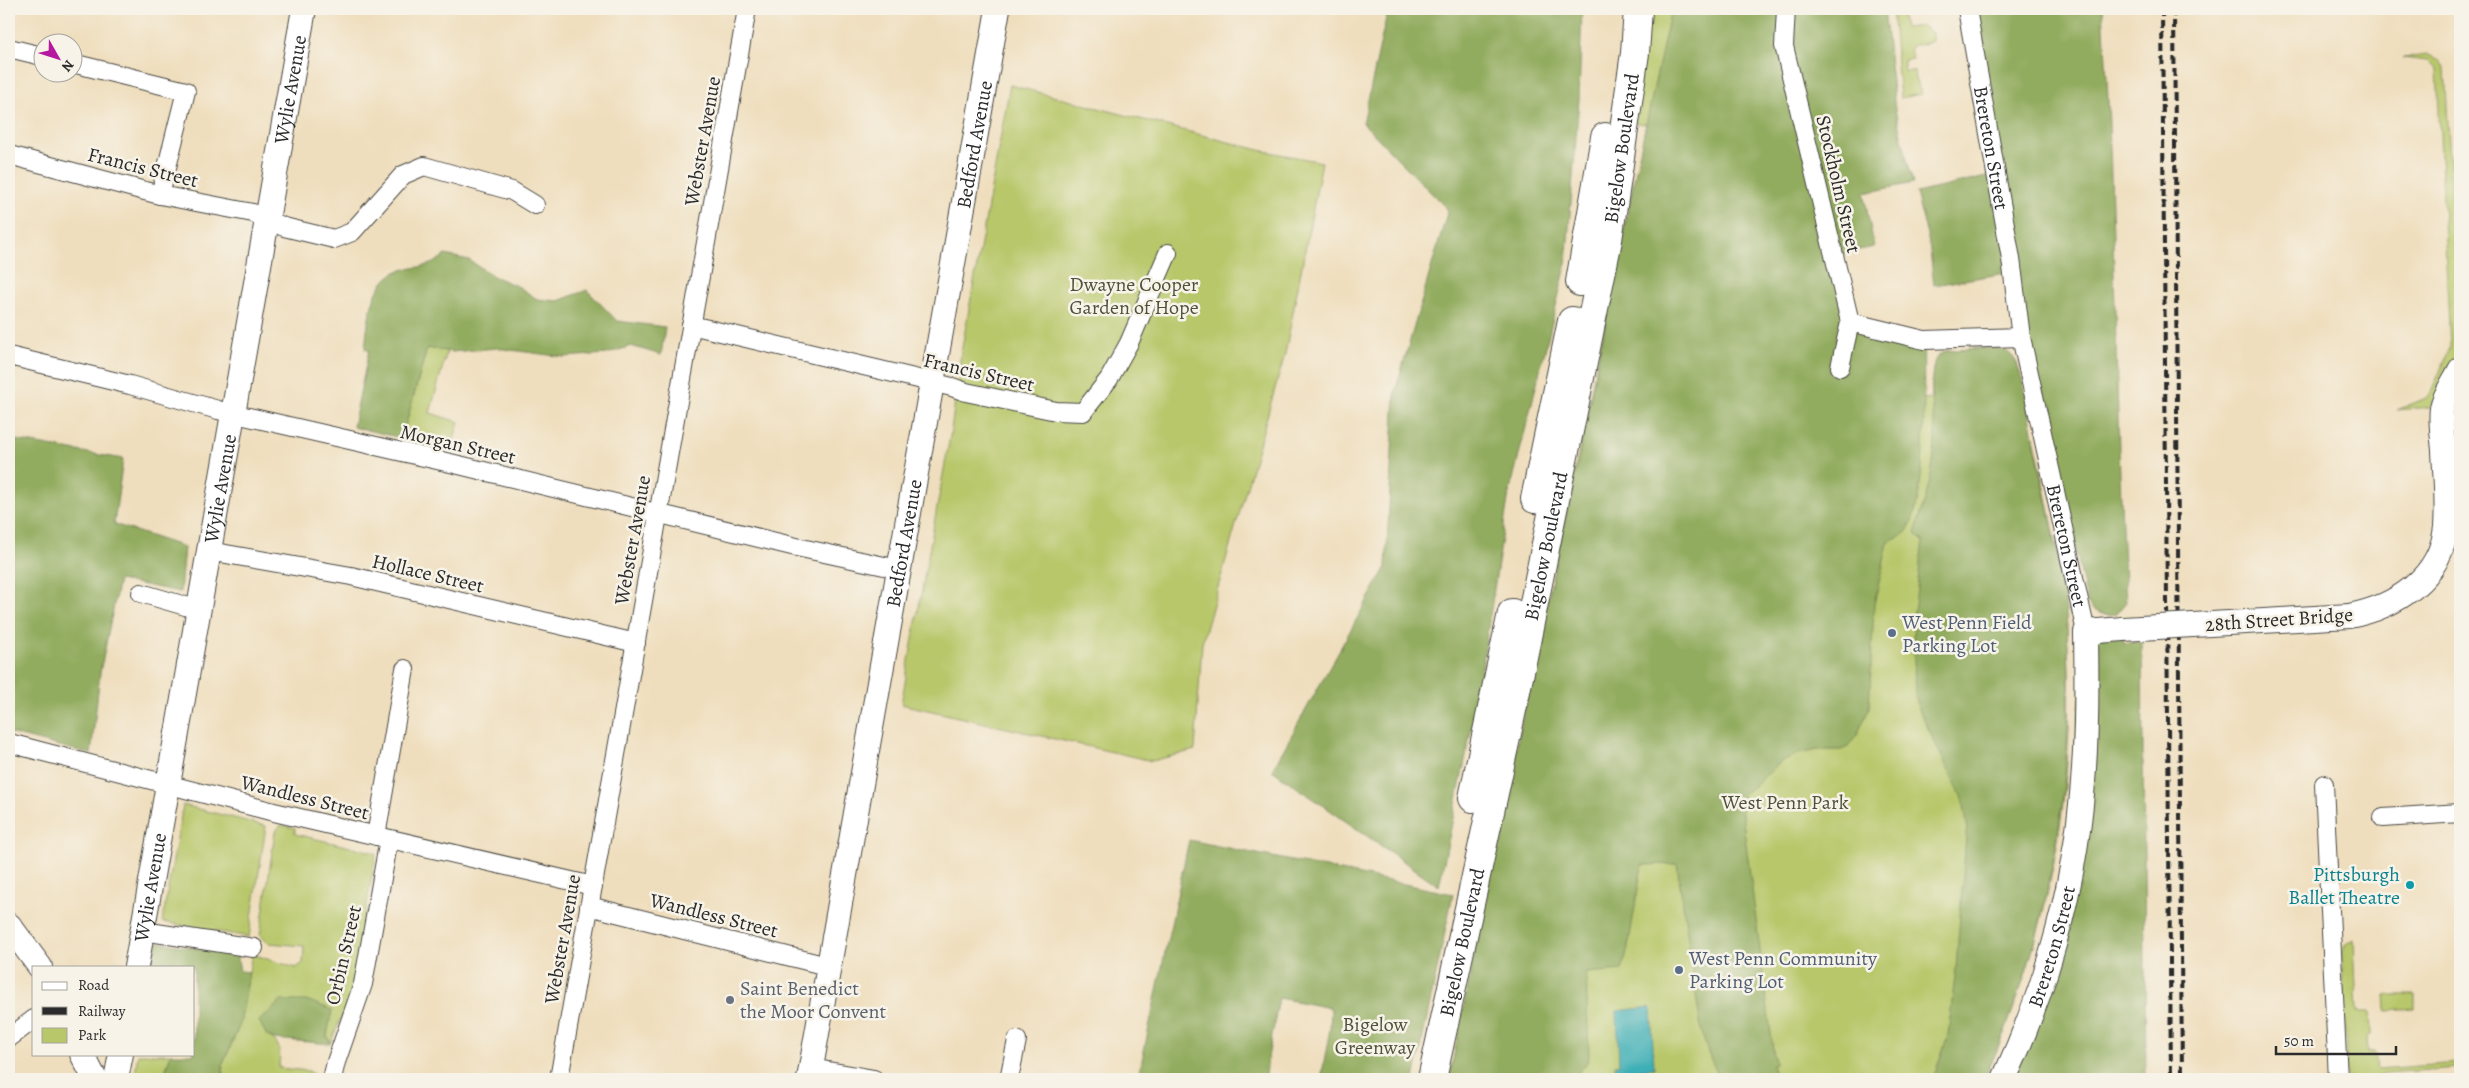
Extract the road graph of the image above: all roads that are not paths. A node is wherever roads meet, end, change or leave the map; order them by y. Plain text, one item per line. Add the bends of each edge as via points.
1 (304, 9) edge
2 (746, 9) edge
3 (998, 9) edge
4 (1621, 9) edge
5 (1638, 9) edge
6 (1786, 9) edge
7 (1968, 9) edge
8 (9, 48) edge
9 (32, 54) edge
10 (82, 66) edge
11 (9, 155) edge
12 (160, 195) junction
13 (535, 205) dead end
14 (267, 219) junction
15 (1168, 253) dead end
16 (1850, 322) junction
17 (691, 325) junction
18 (2021, 337) junction
19 (9, 356) edge
20 (1840, 367) dead end
21 (2460, 370) edge
22 (932, 383) junction
23 (233, 413) junction
24 (2454, 424) edge
25 (658, 513) junction
26 (209, 551) junction
27 (898, 569) junction
28 (141, 593) dead end
29 (199, 610) junction
30 (2086, 632) junction
31 (636, 643) junction
32 (405, 669) dead end
33 (9, 743) edge
34 (168, 784) junction
35 (2324, 784) dead end
36 (2460, 813) edge
37 (2383, 818) dead end
38 (382, 837) junction
39 (593, 886) junction
40 (589, 906) junction
41 (9, 925) edge
42 (143, 930) junction
43 (254, 948) dead end
44 (39, 966) edge
45 (136, 966) edge
46 (828, 966) junction
47 (32, 1021) edge
48 (9, 1038) edge
49 (1017, 1040) dead end
50 (83, 1056) edge
51 (120, 1056) edge
52 (810, 1074) edge
53 (95, 1079) edge
54 (116, 1079) edge
55 (332, 1079) edge
56 (559, 1079) edge
57 (874, 1079) edge
58 (1009, 1079) edge
59 (1414, 1079) edge
60 (1432, 1079) edge
61 (2004, 1079) edge
62 (2338, 1079) edge

1 - 14 street, Wylie Avenue
2 - 17 street, Webster Avenue
3 - 22 street, Bedford Avenue
4 - 59 main road, Bigelow Boulevard via 1614,78 1586,254
5 - 60 main road, Bigelow Boulevard via 1635,52 1608,240 1514,701
6 - 16 street, Stockholm Street via 1784,46
7 - 18 street, Brereton Street via 2011,259
8 - 9 street
10 - 12 street via 186,91
11 - 12 street, Francis Street
12 - 14 street, Francis Street via 253,213
13 - 14 street, Francis Street via 512,191 424,166 403,174 352,232 334,238 284,227
14 - 23 street, Wylie Avenue
15 - 22 street, Francis Street via 1125,350 1109,379 1082,412 1056,411
16 - 18 street via 1924,340
16 - 20 street, Stockholm Street
17 - 22 street, Francis Street
17 - 25 street, Webster Avenue
18 - 30 street, Brereton Street
19 - 23 street, Morgan Street
21 - 24 street, 28th Street Bridge via 2442,408
22 - 27 street, Bedford Avenue
23 - 25 street, Morgan Street
23 - 26 street, Wylie Avenue
24 - 30 street, 28th Street Bridge, bridge via 2446,526 2437,556 2422,578 2397,600 2350,616
25 - 27 street, Morgan Street
25 - 31 street, Webster Avenue
26 - 29 street, Wylie Avenue
26 - 31 street, Hollace Street via 351,576
27 - 46 street, Bedford Avenue
28 - 29 street
29 - 34 street, Wylie Avenue
30 - 61 street, Brereton Street via 2088,702 2083,785 2070,874 2048,966
31 - 39 street, Webster Avenue
32 - 38 street, Orbin Street
33 - 34 street, Wandless Street
34 - 38 street, Wandless Street
34 - 42 street, Wylie Avenue
35 - 62 street
36 - 37 street
38 - 39 street, Wandless Street
38 - 55 street, Orbin Street via 363,984
39 - 40 street, Webster Avenue
40 - 46 street, Wandless Street
40 - 56 street, Webster Avenue
41 - 44 street
42 - 43 street
42 - 45 street, Wylie Avenue
46 - 52 street, Bedford Avenue
47 - 48 street
49 - 58 street
50 - 53 street
51 - 54 street
52 - 57 street

